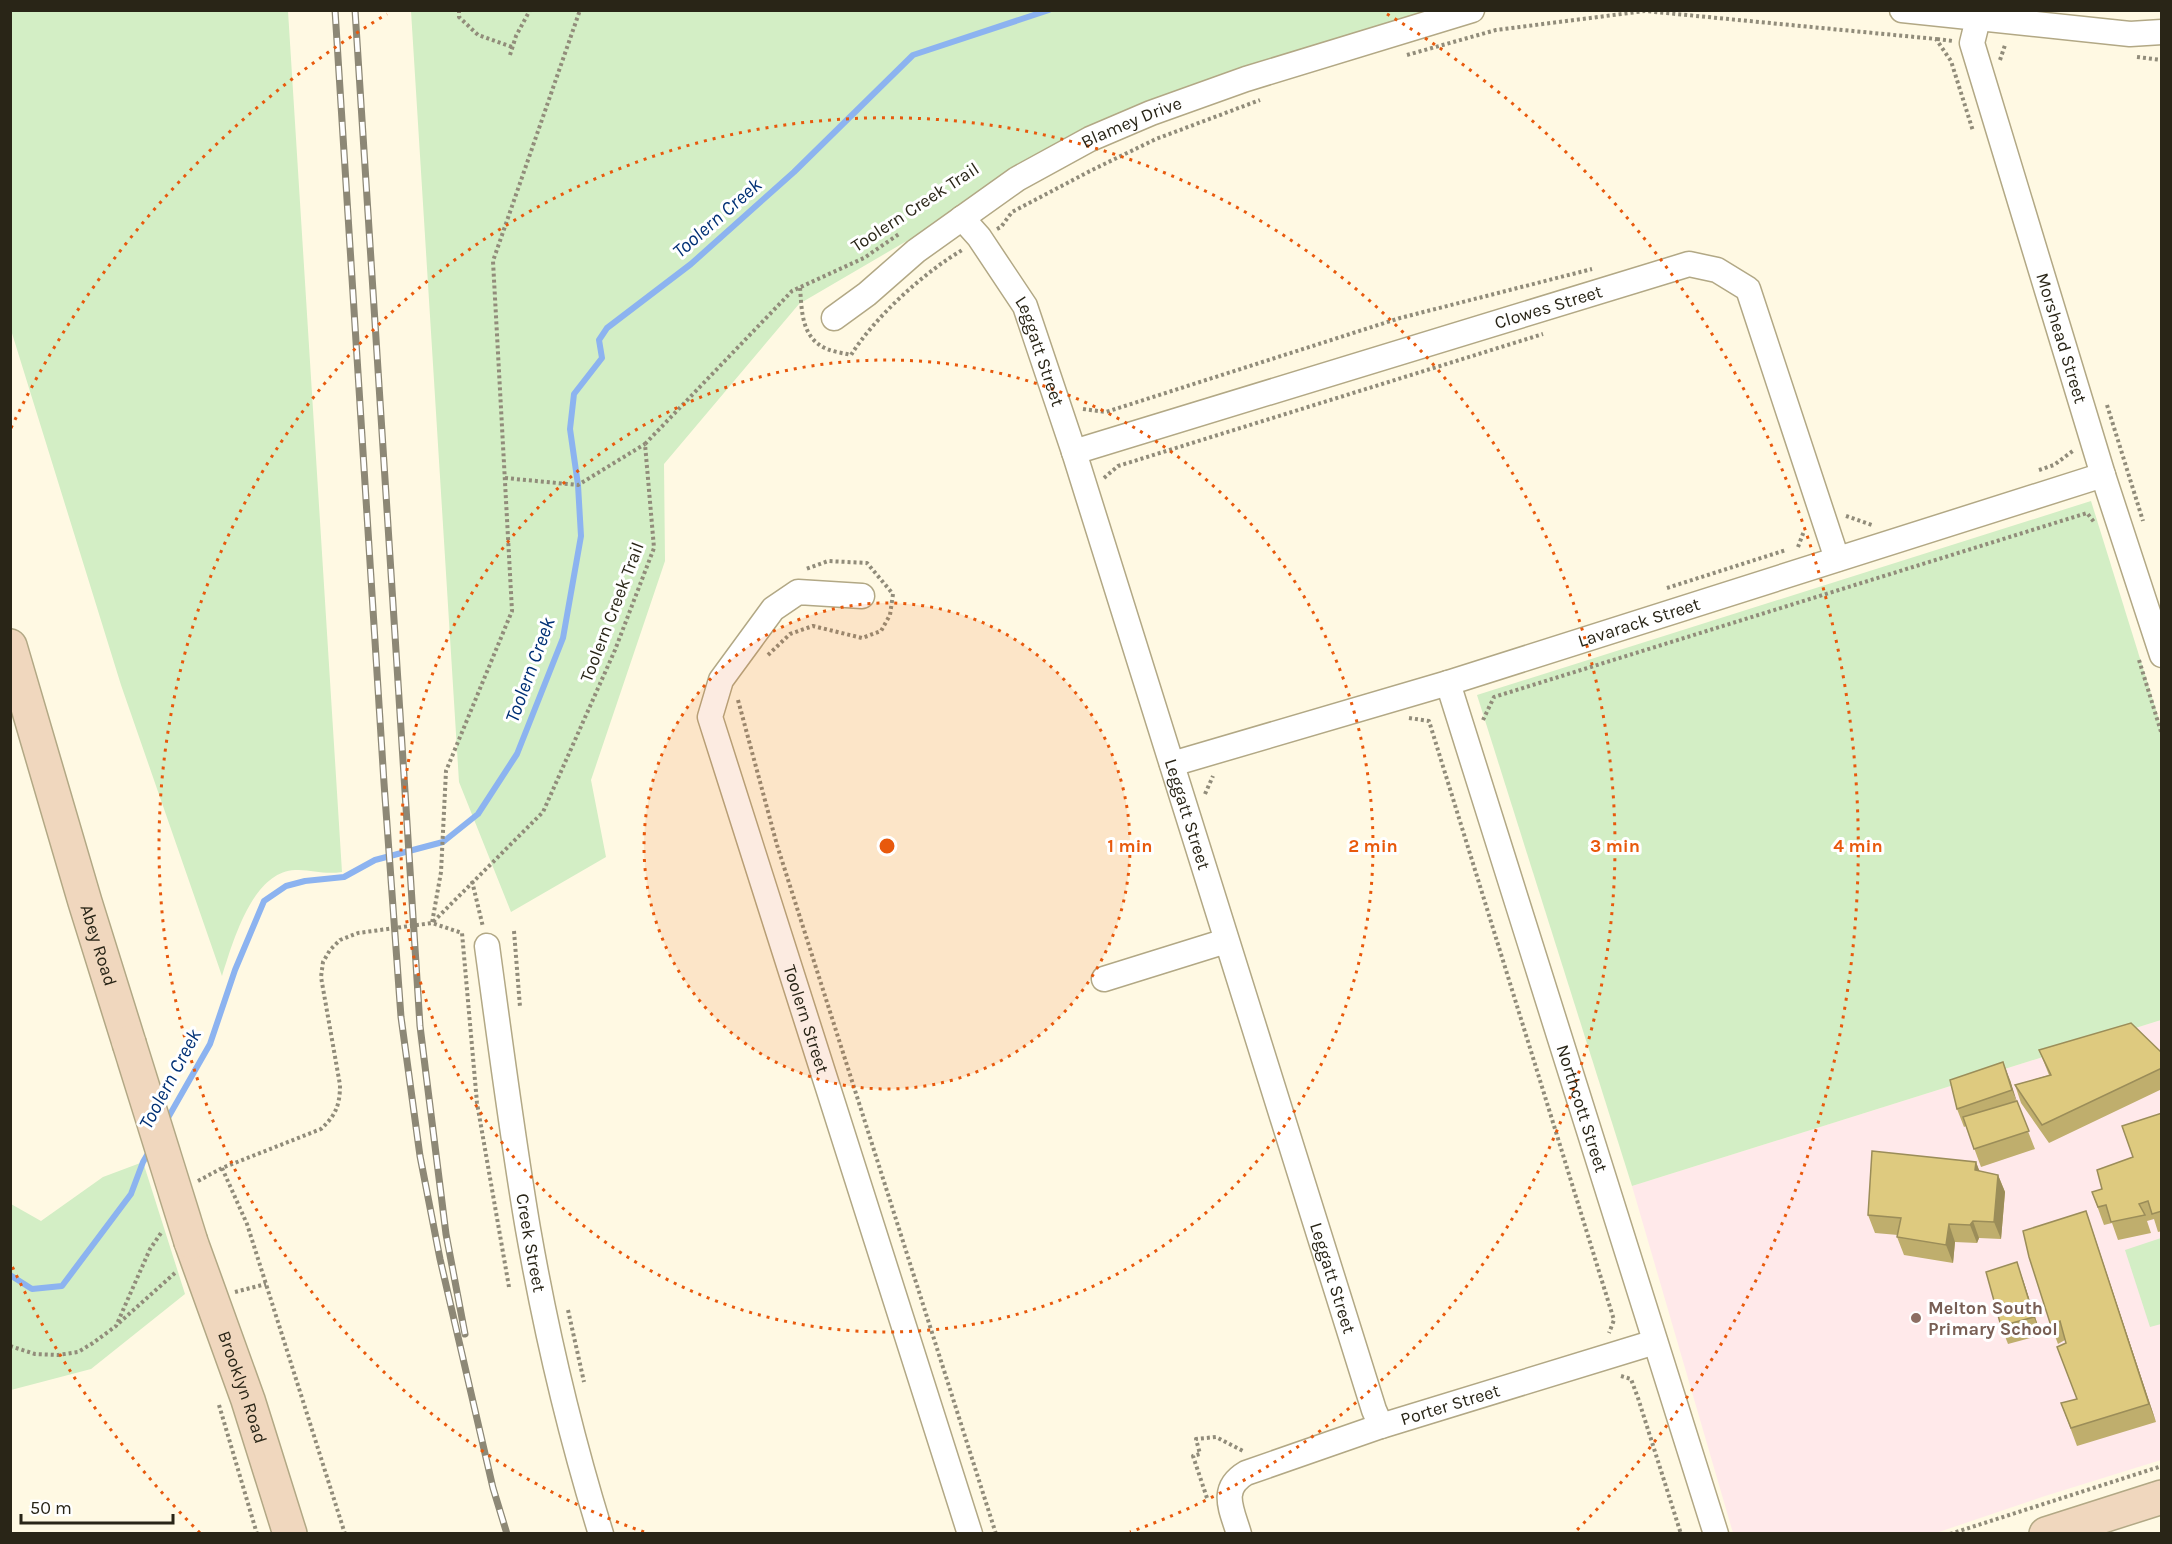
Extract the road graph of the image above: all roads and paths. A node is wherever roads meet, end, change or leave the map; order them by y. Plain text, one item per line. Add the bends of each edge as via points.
1 (459, 10) edge
2 (530, 10) edge
3 (580, 10) edge
4 (1472, 10) edge
5 (1902, 10) edge
6 (1978, 19) junction
7 (2162, 32) edge
8 (512, 47) junction
9 (510, 55) dead end
10 (1404, 56) dead end
11 (1263, 99) dead end
12 (1976, 139) dead end
13 (962, 218) junction
14 (903, 232) dead end
15 (975, 247) junction
16 (1596, 267) dead end
17 (834, 318) dead end
18 (1551, 331) dead end
19 (1083, 409) dead end
20 (2071, 439) dead end
21 (645, 444) junction
22 (2074, 450) junction
23 (1074, 452) junction
24 (2032, 472) dead end
25 (504, 478) junction
26 (1104, 478) dead end
27 (2094, 479) junction
28 (1845, 515) dead end
29 (1881, 522) dead end
30 (1806, 527) dead end
31 (1798, 547) dead end
32 (1838, 559) junction
33 (800, 571) dead end
34 (862, 596) dead end
35 (10, 646) edge
36 (766, 657) dead end
37 (2150, 657) edge
38 (1448, 683) junction
39 (742, 692) dead end
40 (1402, 717) dead end
41 (1480, 725) dead end
42 (2162, 735) edge
43 (1172, 764) junction
44 (1223, 773) dead end
45 (1208, 805) dead end
46 (472, 881) junction
47 (432, 923) junction
48 (514, 931) dead end
49 (1226, 941) junction
50 (487, 946) joint
51 (1104, 979) dead end
52 (520, 1010) dead end
53 (222, 1168) junction
54 (190, 1186) dead end
55 (178, 1235) junction
56 (180, 1282) dead end
57 (509, 1287) dead end
58 (567, 1303) dead end
59 (116, 1326) junction
60 (1609, 1334) dead end
61 (1655, 1342) junction
62 (10, 1346) edge
63 (1619, 1376) dead end
64 (585, 1384) dead end
65 (218, 1400) dead end
66 (1381, 1426) junction
67 (2162, 1466) edge
68 (2162, 1497) edge
69 (257, 1533) edge
70 (290, 1533) edge
71 (345, 1533) edge
72 (601, 1533) edge
73 (970, 1533) edge
74 (996, 1533) edge
75 (1239, 1533) edge
76 (1682, 1533) edge
77 (1716, 1533) edge
78 (1950, 1533) edge
79 (2046, 1533) edge

1 - 8 path via 459,17 478,35
2 - 8 path
3 - 25 path via 493,261
4 - 13 street, Blamey Drive via 1151,112 1090,139 1017,179
5 - 6 street
6 - 7 street via 2130,34
6 - 27 street, Morshead Street via 1971,43
8 - 9 path
10 - 12 path via 1496,30 1645,11 1936,39 1951,61
11 - 15 path via 1156,139 1092,170 1012,212 1001,227
13 - 15 street, Leggatt Street
13 - 17 street, Blamey Drive
14 - 21 path, Toolern Creek Trail via 864,258 792,291
15 - 23 street, Leggatt Street via 1025,306
16 - 19 path via 1400,318 1106,412
18 - 26 path via 1119,466
20 - 22 path
21 - 25 path via 578,485
21 - 46 path, Toolern Creek Trail via 654,548 615,650 543,812
22 - 24 path via 2054,465
22 - 27 path
23 - 32 street, Clowes Street via 1689,264 1717,270 1748,289
23 - 43 street, Leggatt Street
25 - 47 path via 512,611 446,771 441,872
27 - 32 street, Lavarack Street
27 - 37 street, Morshead Street
27 - 41 path via 2098,527 2087,513 1494,697
28 - 29 path via 1870,525
30 - 31 path
32 - 38 street, Lavarack Street
33 - 36 path via 828,561 867,563 893,594 890,615 881,631 862,639 813,626 790,634
34 - 73 street, Toolern Street via 798,592 773,609 721,680 710,717
35 - 55 street, Abey Road, bridge via 129,1043
37 - 42 path
38 - 43 street, Lavarack Street
38 - 61 street, Northcott Street
39 - 74 path via 738,702 777,845
40 - 60 path via 1429,721 1614,1320
43 - 49 street, Leggatt Street
44 - 45 path via 1212,777 1205,794
46 - 47 path, Toolern Creek Trail
46 - 50 path
47 - 53 path via 358,933 340,940 330,950 321,977 340,1085 340,1100 332,1119 321,1129
47 - 57 path via 462,933 477,1103
48 - 52 path
49 - 51 street
49 - 66 street, Leggatt Street
50 - 72 street, Creek Street via 539,1290 570,1424
53 - 54 path
53 - 71 path via 248,1224
55 - 59 path via 150,1249
55 - 70 street, Brooklyn Road via 248,1400
56 - 59 path via 176,1272
58 - 64 path
59 - 62 path via 78,1352 68,1354 35,1354
61 - 66 street, Porter Street
61 - 77 street, Northcott Street
63 - 76 path via 1631,1379
65 - 69 path
66 - 75 street, Porter Street via 1236,1479 1229,1493
67 - 78 path
68 - 79 street

